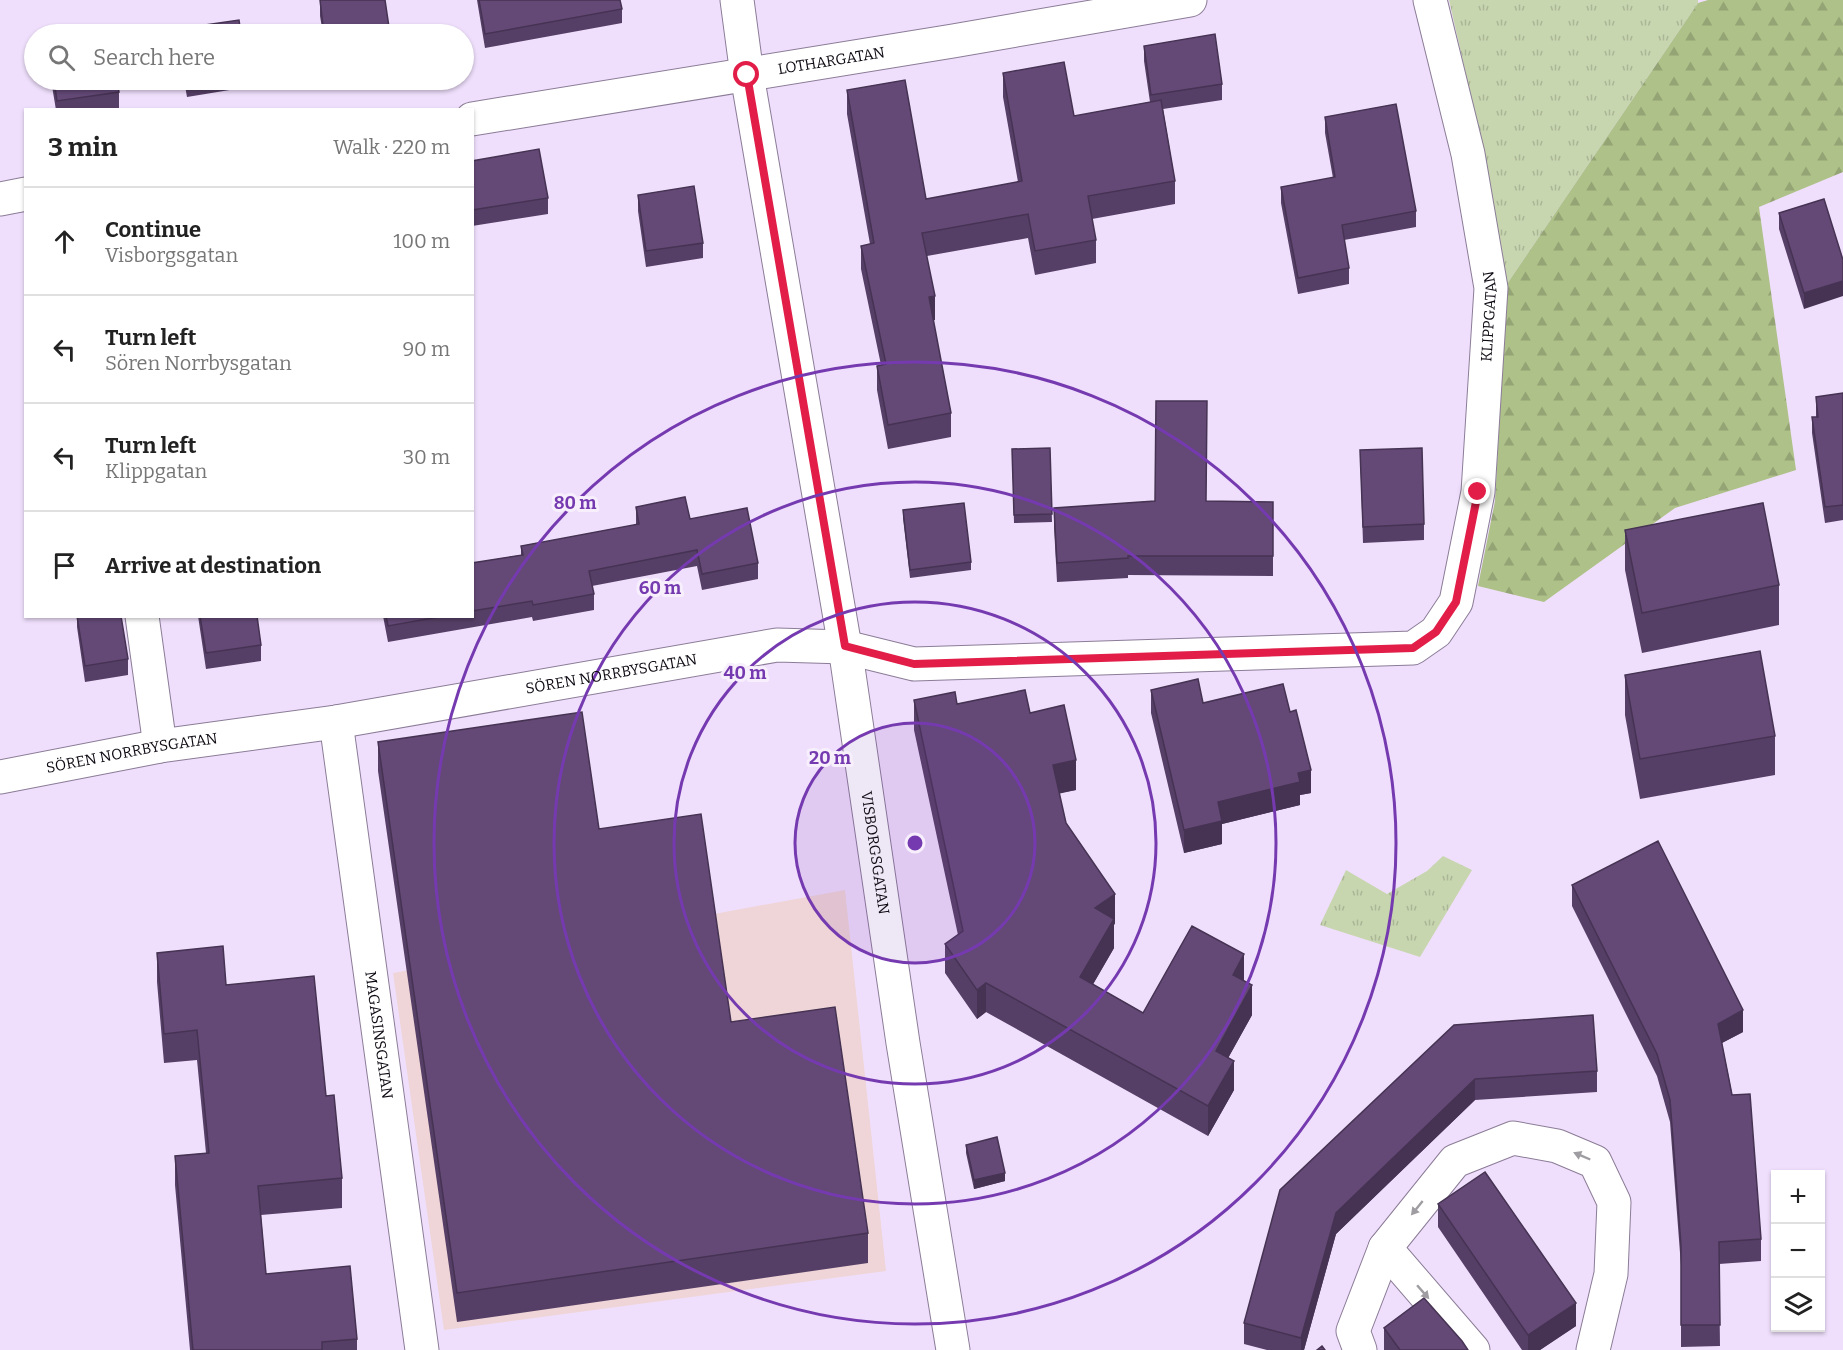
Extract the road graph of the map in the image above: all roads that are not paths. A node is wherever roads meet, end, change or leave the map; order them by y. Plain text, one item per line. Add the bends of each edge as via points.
1 (737, 0) edge
2 (1190, 0) edge
3 (1430, 0) edge
4 (747, 75) junction
5 (474, 119) edge
6 (24, 194) edge
7 (0, 199) edge
8 (142, 618) edge
9 (1436, 632) joint
10 (845, 646) junction
11 (336, 722) junction
12 (160, 746) junction
13 (0, 777) edge
14 (1385, 1248) junction
15 (422, 1350) edge
16 (953, 1350) edge
17 (1360, 1350) edge
18 (1473, 1350) edge
19 (1593, 1350) edge

1 - 4 street, VISBORGSGATAN
2 - 4 street, LOTHARGATAN
3 - 9 street, KLIPPGATAN via 1468,154 1491,288 1478,492 1456,602
4 - 5 street, LOTHARGATAN
4 - 10 street, VISBORGSGATAN
6 - 7 street
8 - 12 street
9 - 10 street, SÖREN NORRBYSGATAN via 1413,648 914,664
10 - 11 street, SÖREN NORRBYSGATAN via 777,645
10 - 16 street, VISBORGSGATAN
11 - 12 street, SÖREN NORRBYSGATAN
11 - 15 street, MAGASINSGATAN
12 - 13 street, SÖREN NORRBYSGATAN
14 - 17 street via 1353,1331
14 -> 18 street
19 -> 14 street via 1611,1274 1614,1202 1595,1162 1557,1146 1514,1138 1455,1161

